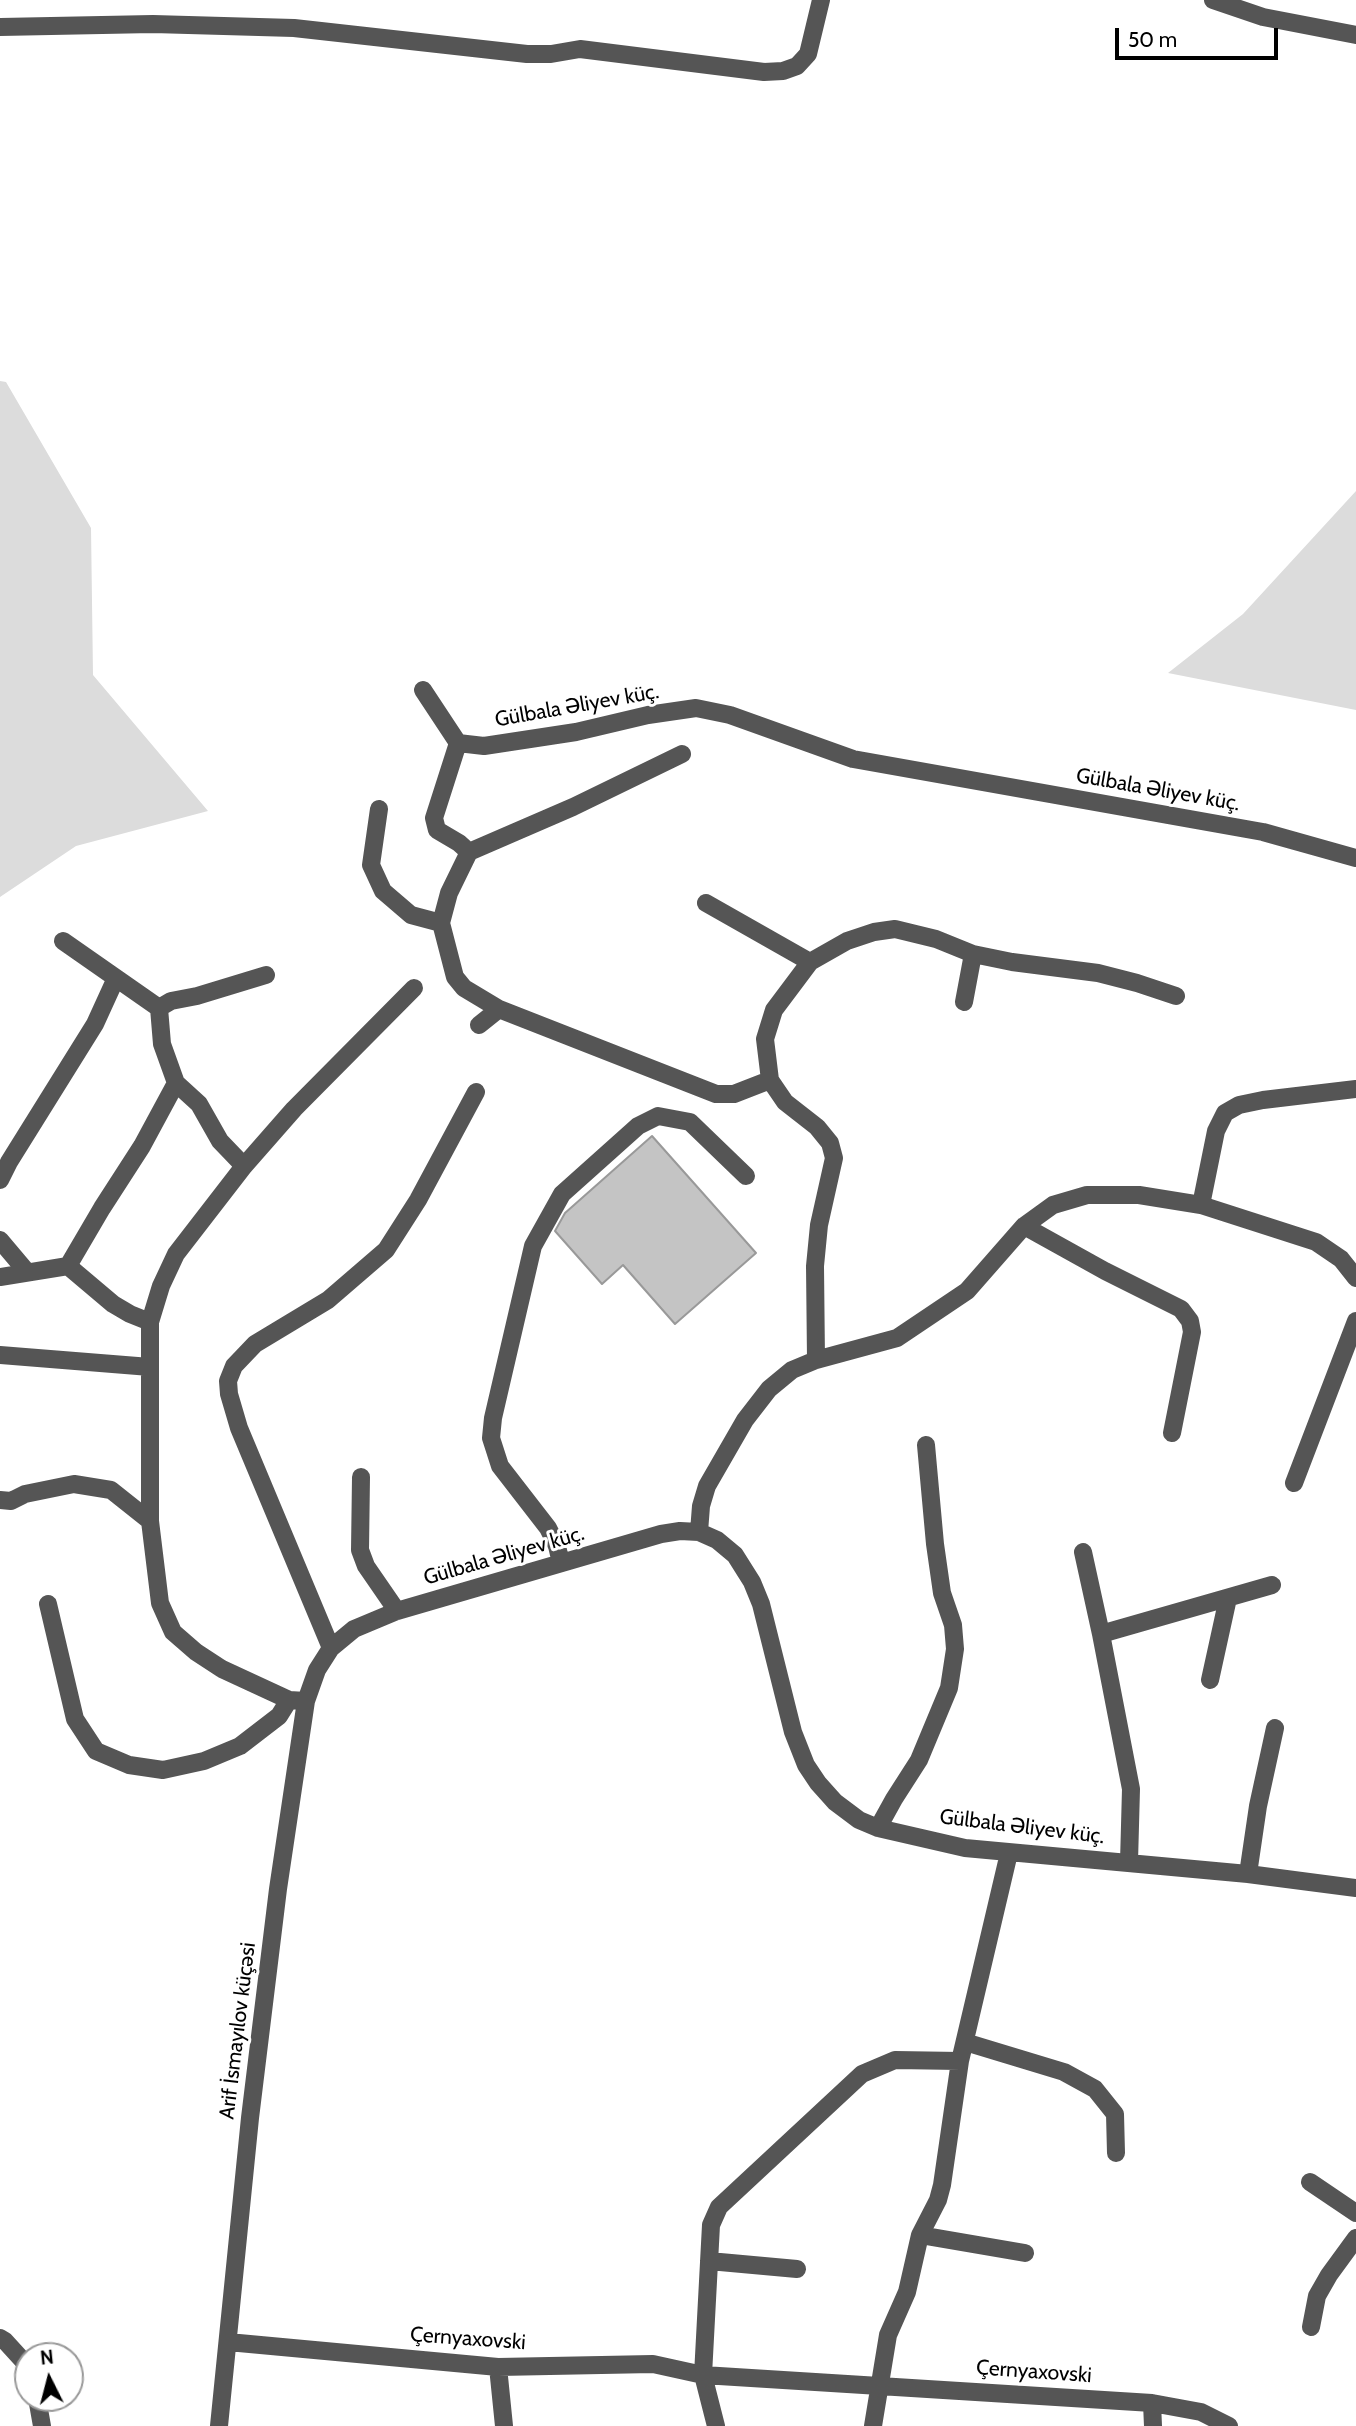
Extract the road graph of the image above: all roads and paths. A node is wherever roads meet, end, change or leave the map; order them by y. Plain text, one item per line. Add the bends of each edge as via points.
1 (821, 0) edge
2 (1213, 0) edge
3 (0, 27) edge
4 (1356, 35) edge
5 (423, 690) dead end
6 (458, 743) junction
7 (682, 754) dead end
8 (379, 809) dead end
9 (469, 852) junction
10 (1356, 858) edge
11 (706, 902) dead end
12 (441, 923) junction
13 (63, 941) dead end
14 (973, 954) junction
15 (810, 962) junction
16 (266, 975) dead end
17 (116, 978) junction
18 (414, 988) dead end
19 (1176, 996) dead end
20 (964, 1002) dead end
21 (159, 1008) junction
22 (499, 1009) junction
23 (479, 1025) dead end
24 (770, 1080) junction
25 (176, 1083) junction
26 (1356, 1089) edge
27 (476, 1092) dead end
28 (244, 1166) junction
29 (746, 1177) dead end
30 (0, 1180) edge
31 (1200, 1205) junction
32 (1024, 1226) junction
33 (0, 1240) edge
34 (68, 1266) junction
35 (27, 1272) junction
36 (0, 1277) edge
37 (1356, 1278) edge
38 (1356, 1321) edge
39 (150, 1322) junction
40 (0, 1355) edge
41 (816, 1360) junction
42 (150, 1367) junction
43 (1172, 1433) dead end
44 (926, 1445) dead end
45 (361, 1477) dead end
46 (1294, 1483) dead end
47 (0, 1500) edge
48 (150, 1521) junction
49 (699, 1532) junction
50 (1083, 1552) dead end
51 (561, 1563) junction
52 (1272, 1585) dead end
53 (1228, 1598) junction
54 (48, 1604) dead end
55 (397, 1611) junction
56 (1101, 1634) junction
57 (331, 1648) junction
58 (1210, 1680) dead end
59 (298, 1701) junction
60 (1275, 1728) dead end
61 (878, 1828) junction
62 (1009, 1853) junction
63 (1129, 1862) junction
64 (1248, 1874) junction
65 (1356, 1888) edge
66 (965, 2042) junction
67 (960, 2061) junction
68 (1116, 2153) dead end
69 (1310, 2182) dead end
70 (1356, 2213) edge
71 (920, 2235) junction
72 (1356, 2238) edge
73 (1025, 2253) dead end
74 (709, 2260) junction
75 (797, 2269) dead end
76 (1311, 2327) dead end
77 (0, 2338) edge
78 (228, 2342) junction
79 (14, 2351) edge
80 (498, 2367) junction
81 (703, 2375) junction
82 (880, 2385) junction
83 (1152, 2403) junction
84 (219, 2426) edge
85 (504, 2426) edge
86 (716, 2426) edge
87 (873, 2426) edge
88 (1153, 2426) edge
89 (1229, 2426) edge

1 - 3 street via 808,54 797,66 764,72 580,49 527,54 294,28 153,24
2 - 4 street via 1263,17
5 - 6 street
6 - 9 street via 434,818 442,835
6 - 10 street, Gülbala Əliyev küç. via 484,746 696,708 741,718 853,759 1263,832
7 - 9 street
8 - 12 street via 371,865 383,891 411,915
9 - 12 street via 449,893
11 - 15 street
12 - 22 street via 455,977 464,988
13 - 17 street
14 - 15 street via 895,929 847,941
14 - 19 street via 1098,973
14 - 20 street
15 - 24 street via 774,1010 765,1039
16 - 21 street
17 - 21 street
17 - 30 street via 95,1024
18 - 28 street
21 - 25 street via 162,1044
22 - 23 street
22 - 24 street via 716,1094 734,1094
24 - 41 street via 785,1101 817,1127 830,1143 834,1158 815,1265
25 - 28 street via 199,1104 220,1141
25 - 34 street
26 - 31 street via 1263,1100 1225,1113 1216,1131
27 - 57 street via 387,1250 328,1300 255,1344 234,1366 228,1381 239,1428
28 - 39 street via 176,1254
29 - 51 street via 690,1122 658,1116 638,1126 562,1194 533,1246 491,1438 500,1466 548,1528
31 - 32 street via 1139,1195 1087,1195 1053,1205
31 - 37 street via 1316,1242 1341,1259
32 - 41 street via 967,1291 897,1338
32 - 43 street via 1186,1315 1192,1332
33 - 35 street
34 - 35 street
34 - 39 street via 113,1304
35 - 36 street
38 - 46 street
39 - 42 street
40 - 42 street
41 - 49 street via 777,1382 745,1420 707,1486
42 - 48 street
44 - 61 street via 935,1544 954,1649 949,1688 919,1760
45 - 55 street via 360,1550
47 - 48 street via 74,1484 111,1490
48 - 59 street via 160,1603 173,1632 222,1669
49 - 51 street, Gülbala Əliyev küç. via 661,1534
49 - 61 street, Gülbala Əliyev küç. via 735,1555 752,1582 806,1765 835,1802
50 - 56 street
51 - 55 street, Gülbala Əliyev küç.
52 - 53 street
53 - 56 street
53 - 58 street
54 - 59 street via 75,1719 96,1751 129,1765 163,1770 204,1762 240,1746
55 - 57 street, Gülbala Əliyev küç. via 354,1629
56 - 63 street via 1131,1789
57 - 59 street, Arif İsmayılov küçəsi
59 - 78 street, Arif İsmayılov küçəsi
60 - 64 street
61 - 62 street, Gülbala Əliyev küç.
62 - 63 street, Gülbala Əliyev küç.
62 - 66 street
63 - 64 street, Gülbala Əliyev küç.
64 - 65 street, Gülbala Əliyev küç.
66 - 67 street
66 - 68 street via 1064,2072 1095,2089 1115,2114
67 - 71 street via 942,2185
67 - 74 street via 895,2060 862,2074 719,2207 711,2225
69 - 70 street
71 - 73 street
71 - 82 street via 907,2292 888,2335
72 - 76 street via 1317,2296
74 - 75 street
74 - 81 street
77 - 79 street
78 - 80 street, Çernyaxovski
78 - 84 street, Arif İsmayılov küçəsi
80 - 81 street, Çernyaxovski via 653,2364
80 - 85 street
81 - 82 street, Çernyaxovski
81 - 86 street
82 - 83 street, Çernyaxovski
82 - 87 street
83 - 88 street
83 - 89 street, Çernyaxovski via 1201,2412

